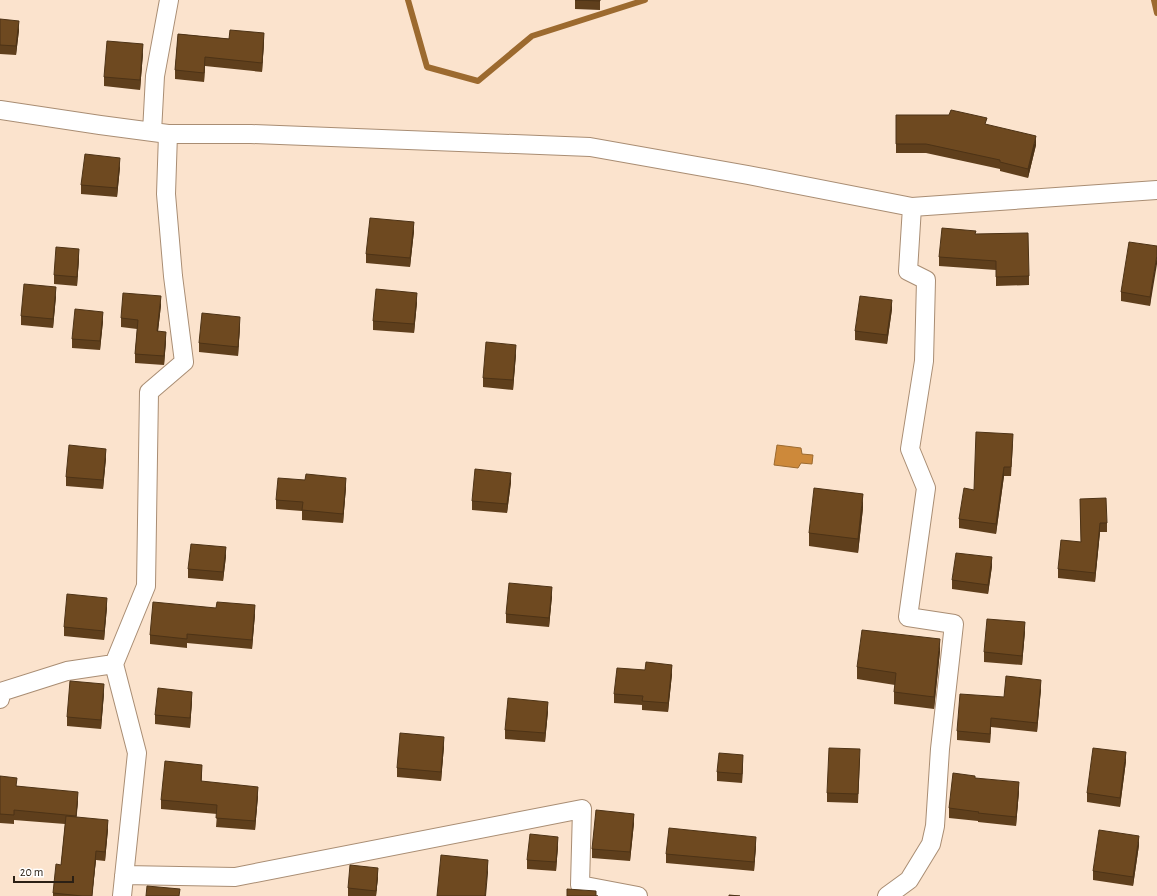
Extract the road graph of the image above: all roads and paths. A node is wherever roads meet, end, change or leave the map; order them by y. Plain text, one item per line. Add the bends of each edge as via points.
1 (169, 0) edge
2 (0, 110) edge
3 (160, 133) junction
4 (1157, 190) edge
5 (912, 207) junction
6 (114, 664) junction
7 (0, 699) edge
8 (124, 875) junction
9 (122, 896) edge
10 (638, 896) edge
11 (887, 896) edge

1 - 3 street via 155,76
2 - 3 street
3 - 5 street via 251,134 590,148
3 - 6 street via 172,276 184,362 149,392 146,586
4 - 5 street
5 - 11 street via 908,271 926,280 924,361 910,449 926,488 908,617 954,624 940,748 935,826 931,844 909,880
6 - 7 street via 67,671 1,692
6 - 8 street via 137,753
8 - 9 street
8 - 10 street via 235,877 582,809 580,885

